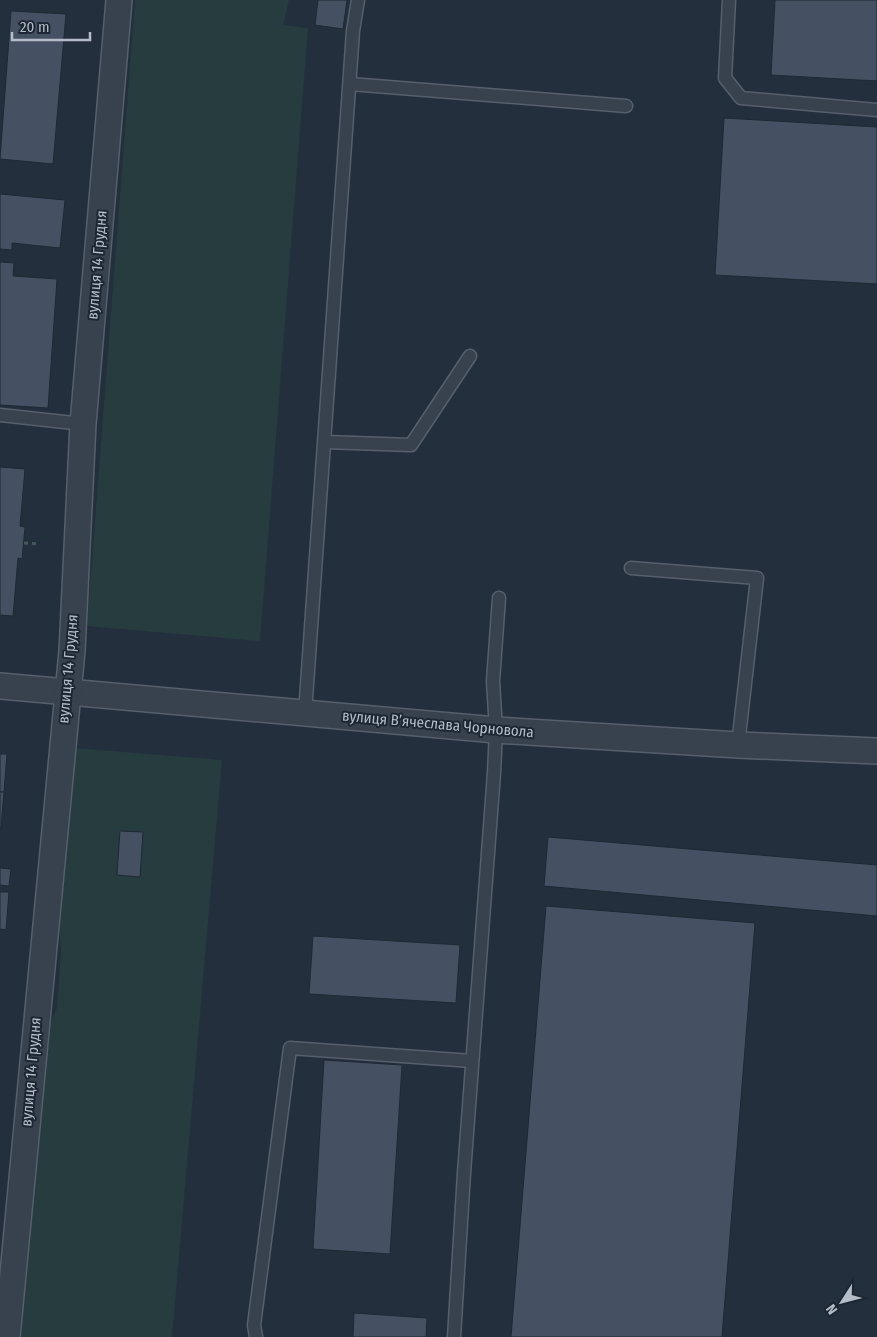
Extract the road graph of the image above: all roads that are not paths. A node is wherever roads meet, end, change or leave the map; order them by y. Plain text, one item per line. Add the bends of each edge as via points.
1 (119, 0) edge
2 (358, 0) edge
3 (729, 0) edge
4 (350, 84) junction
5 (626, 106) dead end
6 (877, 110) edge
7 (470, 356) dead end
8 (0, 416) edge
9 (83, 424) junction
10 (325, 442) junction
11 (631, 568) dead end
12 (498, 598) dead end
13 (0, 686) edge
14 (67, 691) junction
15 (305, 713) junction
16 (496, 730) junction
17 (738, 745) junction
18 (877, 750) edge
19 (472, 1061) junction
20 (7, 1337) edge
21 (256, 1337) edge
22 (454, 1337) edge

1 - 9 street, вулиця 14 Грудня
2 - 4 lane
3 - 6 lane via 725,78 741,98
4 - 5 lane
4 - 10 lane
7 - 10 lane via 410,445
8 - 9 lane
9 - 14 street, вулиця 14 Грудня via 72,650
10 - 15 lane
11 - 17 lane via 757,578
12 - 16 lane via 493,681
13 - 14 street, вулиця Вʼячеслава Чорновола
14 - 15 street, вулиця Вʼячеслава Чорновола
14 - 20 street, вулиця 14 Грудня
15 - 16 street, вулиця Вʼячеслава Чорновола
16 - 17 street, вулиця Вʼячеслава Чорновола
16 - 19 lane
17 - 18 street, вулиця Вʼячеслава Чорновола
19 - 21 lane via 290,1048 254,1324
19 - 22 lane

